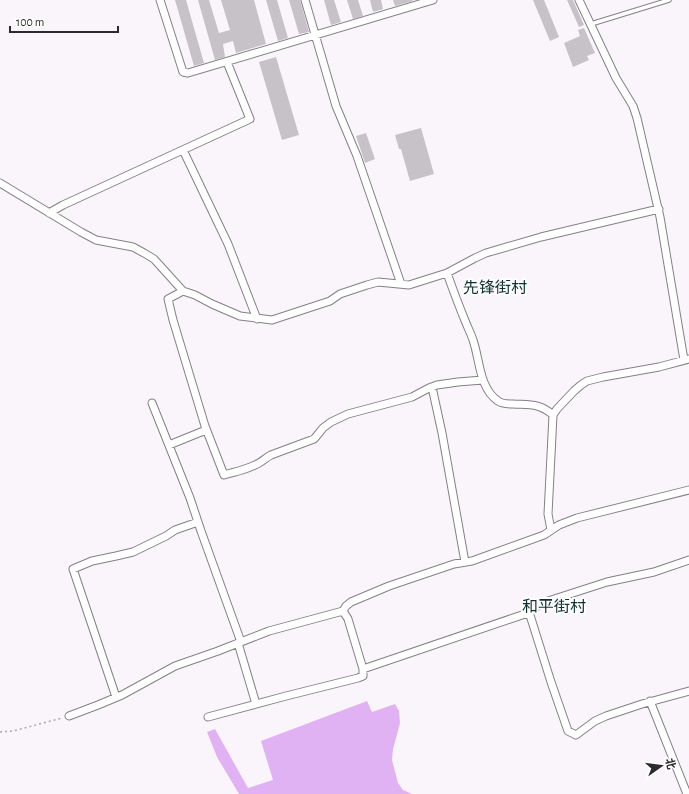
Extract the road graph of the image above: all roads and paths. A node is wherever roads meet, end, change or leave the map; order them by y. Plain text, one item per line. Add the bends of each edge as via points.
1 (160, 0) edge
2 (305, 0) edge
3 (432, 0) edge
4 (579, 0) edge
5 (669, 0) edge
6 (591, 24) junction
7 (316, 35) junction
8 (226, 62) junction
9 (183, 150) junction
10 (0, 183) edge
11 (658, 209) junction
12 (49, 213) junction
13 (447, 273) junction
14 (400, 284) junction
15 (183, 291) junction
16 (258, 319) junction
17 (686, 360) edge
18 (483, 380) junction
19 (432, 387) junction
20 (152, 403) dead end
21 (553, 416) junction
22 (206, 430) junction
23 (169, 445) junction
24 (689, 490) edge
25 (198, 522) junction
26 (551, 530) junction
27 (689, 560) edge
28 (466, 562) junction
29 (343, 611) junction
30 (529, 612) junction
31 (240, 643) junction
32 (363, 669) junction
33 (689, 691) edge
34 (116, 697) junction
35 (650, 701) junction
36 (256, 704) junction
37 (69, 716) joint
38 (208, 717) dead end
39 (0, 732) edge
40 (687, 794) edge

1 - 8 street via 182,72 188,73
2 - 7 street
3 - 7 street
4 - 6 street
5 - 6 lane
6 - 11 street via 616,78 633,106
7 - 8 street
7 - 14 street via 336,106 357,156
8 - 9 street via 250,119
9 - 12 street
9 - 16 street via 228,244
10 - 12 street
11 - 13 street via 486,253
11 - 17 street
12 - 15 street via 96,240 134,247 154,259
13 - 14 street via 408,285
13 - 18 street via 473,339
14 - 16 street via 378,282 272,320
15 - 16 street via 240,316
15 - 22 street via 168,299
17 - 21 street via 587,381 574,391
18 - 19 street
18 - 21 street via 498,402 543,408
19 - 22 street via 412,396 348,414 331,422 314,439 271,455 254,466 224,475
19 - 28 street
20 - 23 street
21 - 26 street via 548,514
22 - 23 street
23 - 25 street
24 - 26 street via 577,518
25 - 31 street
25 - 34 street via 175,530 133,552 92,561 72,569
26 - 28 street
27 - 30 street via 545,602
28 - 29 street via 389,586 351,602
29 - 31 street via 269,631
29 - 32 street via 348,619
30 - 32 street
30 - 35 street via 568,731 576,734 606,716
31 - 34 street via 175,666
31 - 36 street
32 - 36 street via 363,676 358,678
33 - 35 street
34 - 37 street
35 - 40 street
36 - 38 street
37 - 39 path

